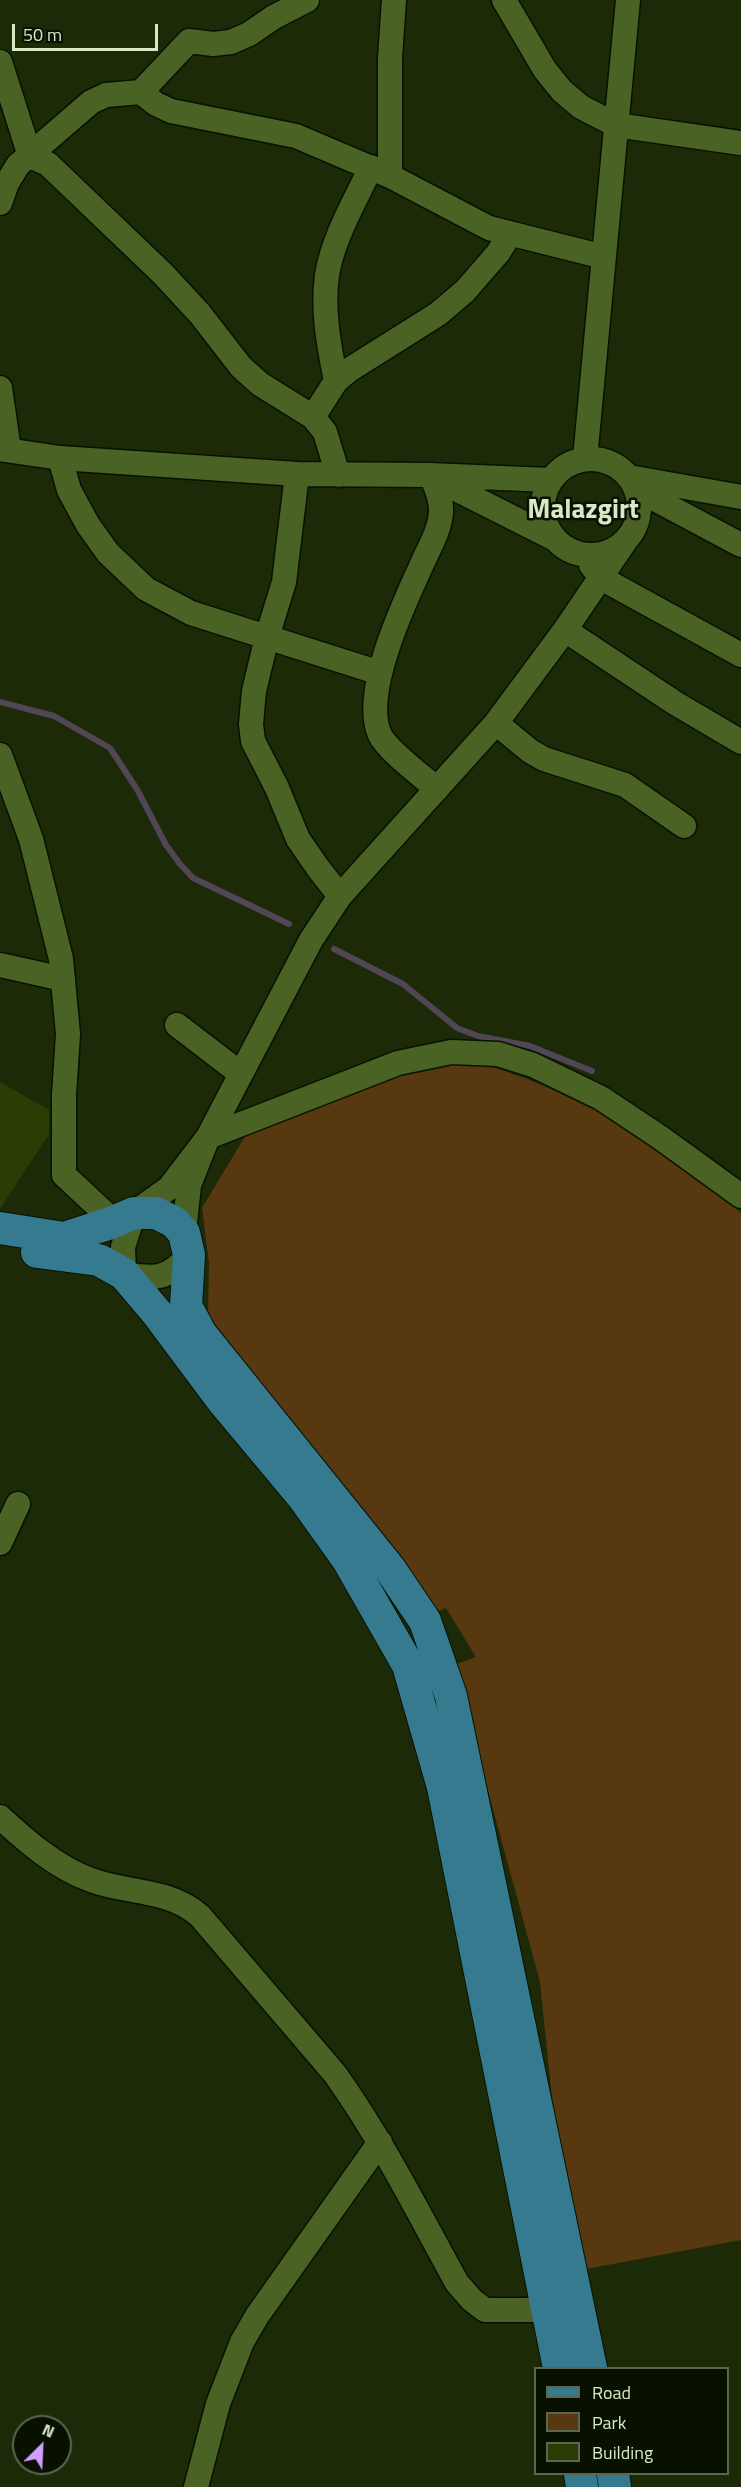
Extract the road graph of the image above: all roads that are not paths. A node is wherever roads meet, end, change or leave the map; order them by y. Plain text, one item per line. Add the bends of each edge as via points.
1 (307, 0) edge
2 (394, 0) edge
3 (504, 0) edge
4 (628, 0) edge
5 (0, 62) edge
6 (141, 92) junction
7 (616, 125) junction
8 (741, 143) edge
9 (30, 156) junction
10 (380, 172) junction
11 (0, 202) edge
12 (510, 234) junction
13 (604, 257) junction
14 (336, 381) junction
15 (0, 388) edge
16 (313, 417) junction
17 (5, 449) edge
18 (60, 458) junction
19 (585, 459) junction
20 (297, 474) junction
21 (338, 475) junction
22 (430, 476) junction
23 (550, 480) junction
24 (632, 483) junction
25 (741, 497) edge
26 (555, 539) junction
27 (624, 543) junction
28 (741, 545) edge
29 (581, 554) junction
30 (600, 578) junction
31 (565, 630) junction
32 (267, 637) junction
33 (741, 656) edge
34 (380, 673) junction
35 (496, 723) junction
36 (741, 742) edge
37 (0, 755) edge
38 (437, 789) junction
39 (684, 826) dead end
40 (340, 896) junction
41 (0, 965) edge
42 (63, 979) junction
43 (177, 1025) dead end
44 (241, 1074) junction
45 (208, 1137) junction
46 (741, 1196) edge
47 (125, 1223) junction
48 (0, 1228) edge
49 (187, 1244) junction
50 (0, 1248) edge
51 (124, 1274) junction
52 (18, 1504) dead end
53 (0, 1543) edge
54 (0, 1817) edge
55 (380, 2142) junction
56 (548, 2310) junction
57 (559, 2367) edge
58 (591, 2367) edge
59 (196, 2487) edge

1 - 6 street via 231,42 189,41
2 - 10 street
3 - 7 street via 545,70 562,91 581,107
4 - 7 street
5 - 9 street
6 - 9 street via 106,95 91,102
6 - 10 street via 171,111 296,136
7 - 8 street
7 - 13 street
9 - 11 street via 18,165
9 - 16 street via 48,164 162,274 200,314 241,367 260,384
10 - 12 street via 468,218
10 - 14 street via 342,230 328,273 327,336
12 - 13 street
12 - 14 street via 465,291 438,314
13 - 19 street
14 - 16 street
15 - 17 street
16 - 21 street via 325,432
17 - 18 street
18 - 20 street
18 - 32 street via 69,490 88,525 108,553 146,589 191,613
19 - 23 street via 560,470
19 - 24 street via 616,466
20 - 21 street
20 - 32 street via 284,582
21 - 22 street
22 - 23 street
22 - 26 street
22 - 34 street via 441,512 438,527
23 - 26 street via 543,510 546,526
24 - 25 street
24 - 27 street via 639,504 638,518
24 - 28 street
26 - 29 street
27 - 29 street via 603,553
27 - 30 street
29 - 30 street
30 - 31 street
30 - 33 street
31 - 35 street
31 - 36 street
32 - 34 street
32 - 40 street via 252,708 254,741 298,839
34 - 38 street via 376,704 381,736
35 - 38 street
35 - 39 street via 544,759 625,785
37 - 42 street via 31,839
38 - 40 street
40 - 44 street via 311,940
41 - 42 street
42 - 47 street via 68,1034 63,1174
43 - 44 street
44 - 45 street
45 - 46 street via 398,1063 451,1052 498,1054 533,1065 601,1098
45 - 47 street via 169,1188
45 - 49 street via 189,1185
47 - 48 main road via 64,1238
47 - 49 main road via 156,1213 174,1222
47 - 51 street
49 - 51 street via 176,1269 166,1274 150,1278
49 - 58 main road via 186,1306 201,1334 390,1569 425,1621 451,1696
50 - 51 main road via 99,1260
51 - 56 main road via 310,1506 348,1560 408,1665 444,1787
52 - 53 street
54 - 55 street via 76,1874 188,1905 335,2074
55 - 56 street via 457,2283 472,2300 485,2310
55 - 59 street via 242,2343 218,2404
56 - 57 main road

